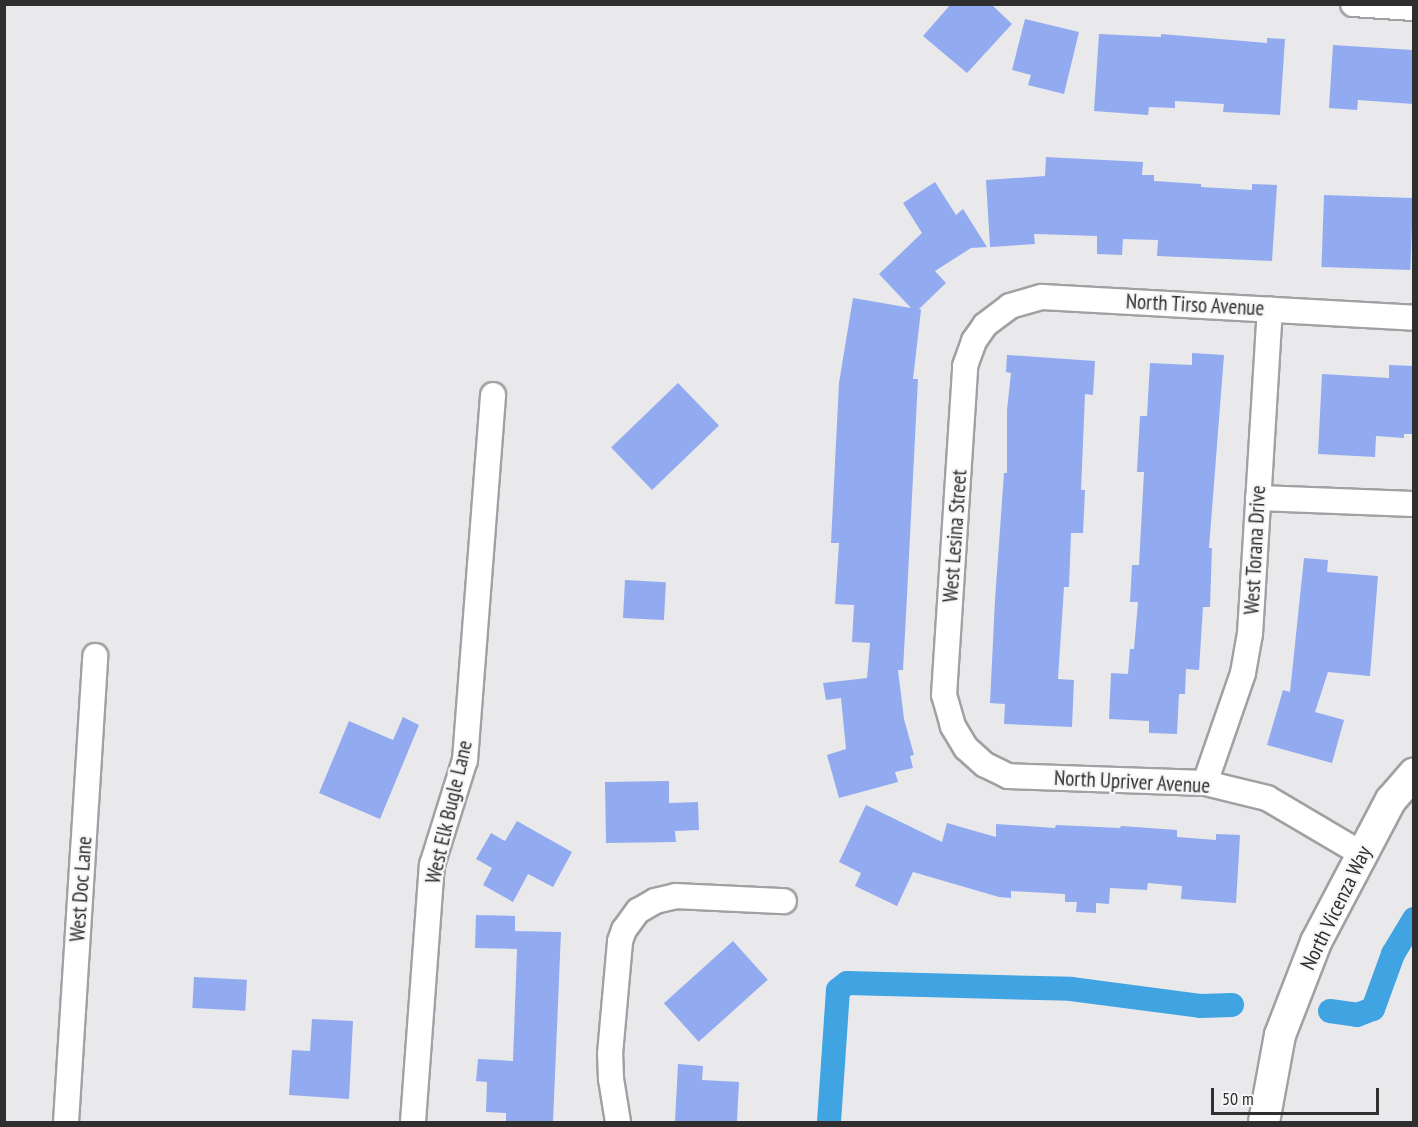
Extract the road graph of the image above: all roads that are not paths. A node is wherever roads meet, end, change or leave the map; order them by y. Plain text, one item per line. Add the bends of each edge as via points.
1 (1353, 4) edge
2 (1413, 8) edge
3 (1270, 310) junction
4 (1413, 318) edge
5 (985, 325) joint
6 (493, 395) dead end
7 (1258, 498) junction
8 (1413, 504) edge
9 (95, 656) dead end
10 (966, 748) joint
11 (1413, 774) edge
12 (1205, 783) junction
13 (1362, 854) junction
14 (784, 901) dead end
15 (66, 1122) edge
16 (413, 1122) edge
17 (618, 1122) edge
18 (1264, 1122) edge

1 - 2 street
3 - 4 street, North Tirso Avenue
3 - 5 street, North Tirso Avenue via 1042,297 1010,306
3 - 7 street, West Torana Drive
5 - 10 street, West Lesina Street via 965,366 945,695 953,726
6 - 16 street, West Elk Bugle Lane via 465,760 432,865
7 - 8 street
7 - 12 street, West Torana Drive via 1244,674
9 - 15 street, West Doc Lane
10 - 12 street, North Upriver Avenue via 985,765 1008,776
11 - 13 street, North Vicenza Way via 1391,800
12 - 13 street, North Upriver Avenue via 1267,798
13 - 18 street, North Vicenza Way via 1316,942 1281,1035
14 - 17 street via 676,896 655,901 638,911 620,941 610,1054

